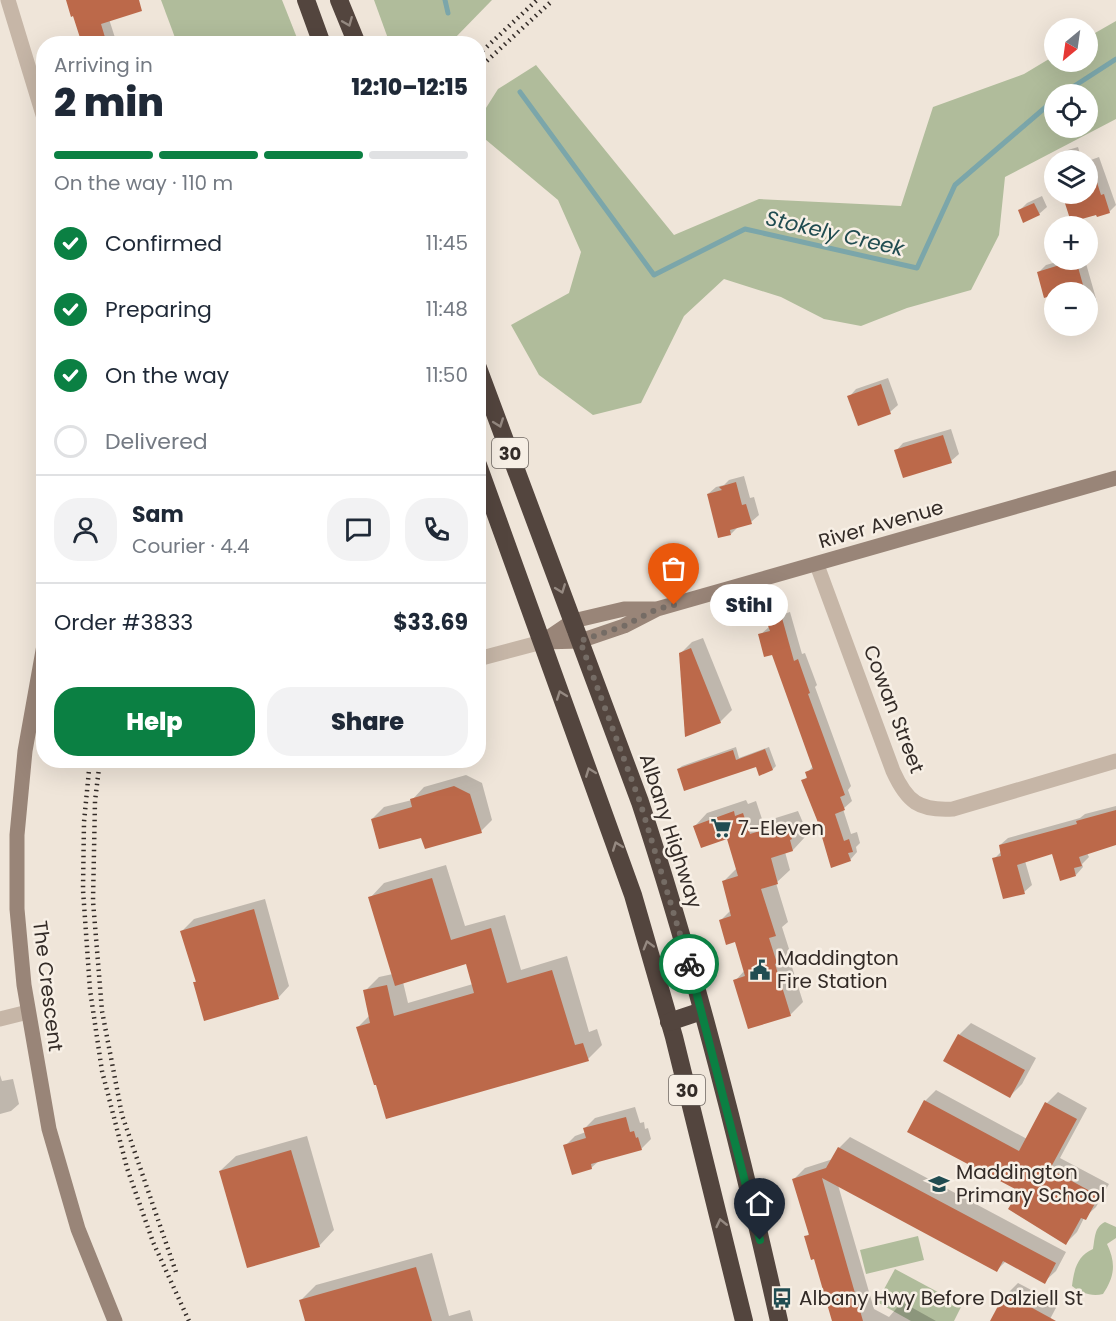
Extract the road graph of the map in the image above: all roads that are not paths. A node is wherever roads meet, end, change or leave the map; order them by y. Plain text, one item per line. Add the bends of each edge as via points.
1 (8, 0) edge
2 (306, 0) edge
3 (339, 0) edge
4 (319, 36) edge
5 (354, 36) edge
6 (36, 92) edge
7 (486, 389) edge
8 (1116, 478) edge
9 (486, 487) edge
10 (818, 565) junction
11 (657, 609) junction
12 (573, 621) junction
13 (580, 641) junction
14 (543, 642) junction
15 (486, 657) edge
16 (36, 690) edge
17 (1116, 761) edge
18 (702, 1011) junction
19 (28, 1012) junction
20 (0, 1019) edge
21 (669, 1022) junction
22 (116, 1321) edge
23 (744, 1321) edge
24 (778, 1321) edge

1 - 6 street
2 - 4 highway
3 -> 5 highway
7 -> 12 highway, Albany Highway / 30
8 - 10 street, River Avenue
9 - 14 highway, 30
10 - 11 street, River Avenue
10 - 17 street, Cowan Street via 899,785 922,807 953,809
11 - 12 street, River Avenue via 624,609
11 - 13 street, River Avenue via 624,626
12 - 13 highway, Albany Highway / 30
12 - 14 street
13 - 14 street, River Avenue
13 - 18 highway, Albany Highway / 30 via 644,813
14 - 15 street
21 -> 14 highway, 30 via 626,871
16 - 19 street, The Crescent via 17,835 17,909
18 - 21 highway
18 - 24 highway, Albany Highway / 30
19 - 20 street
19 - 22 street, The Crescent via 47,1121 62,1178 78,1229
23 -> 21 highway, 30

